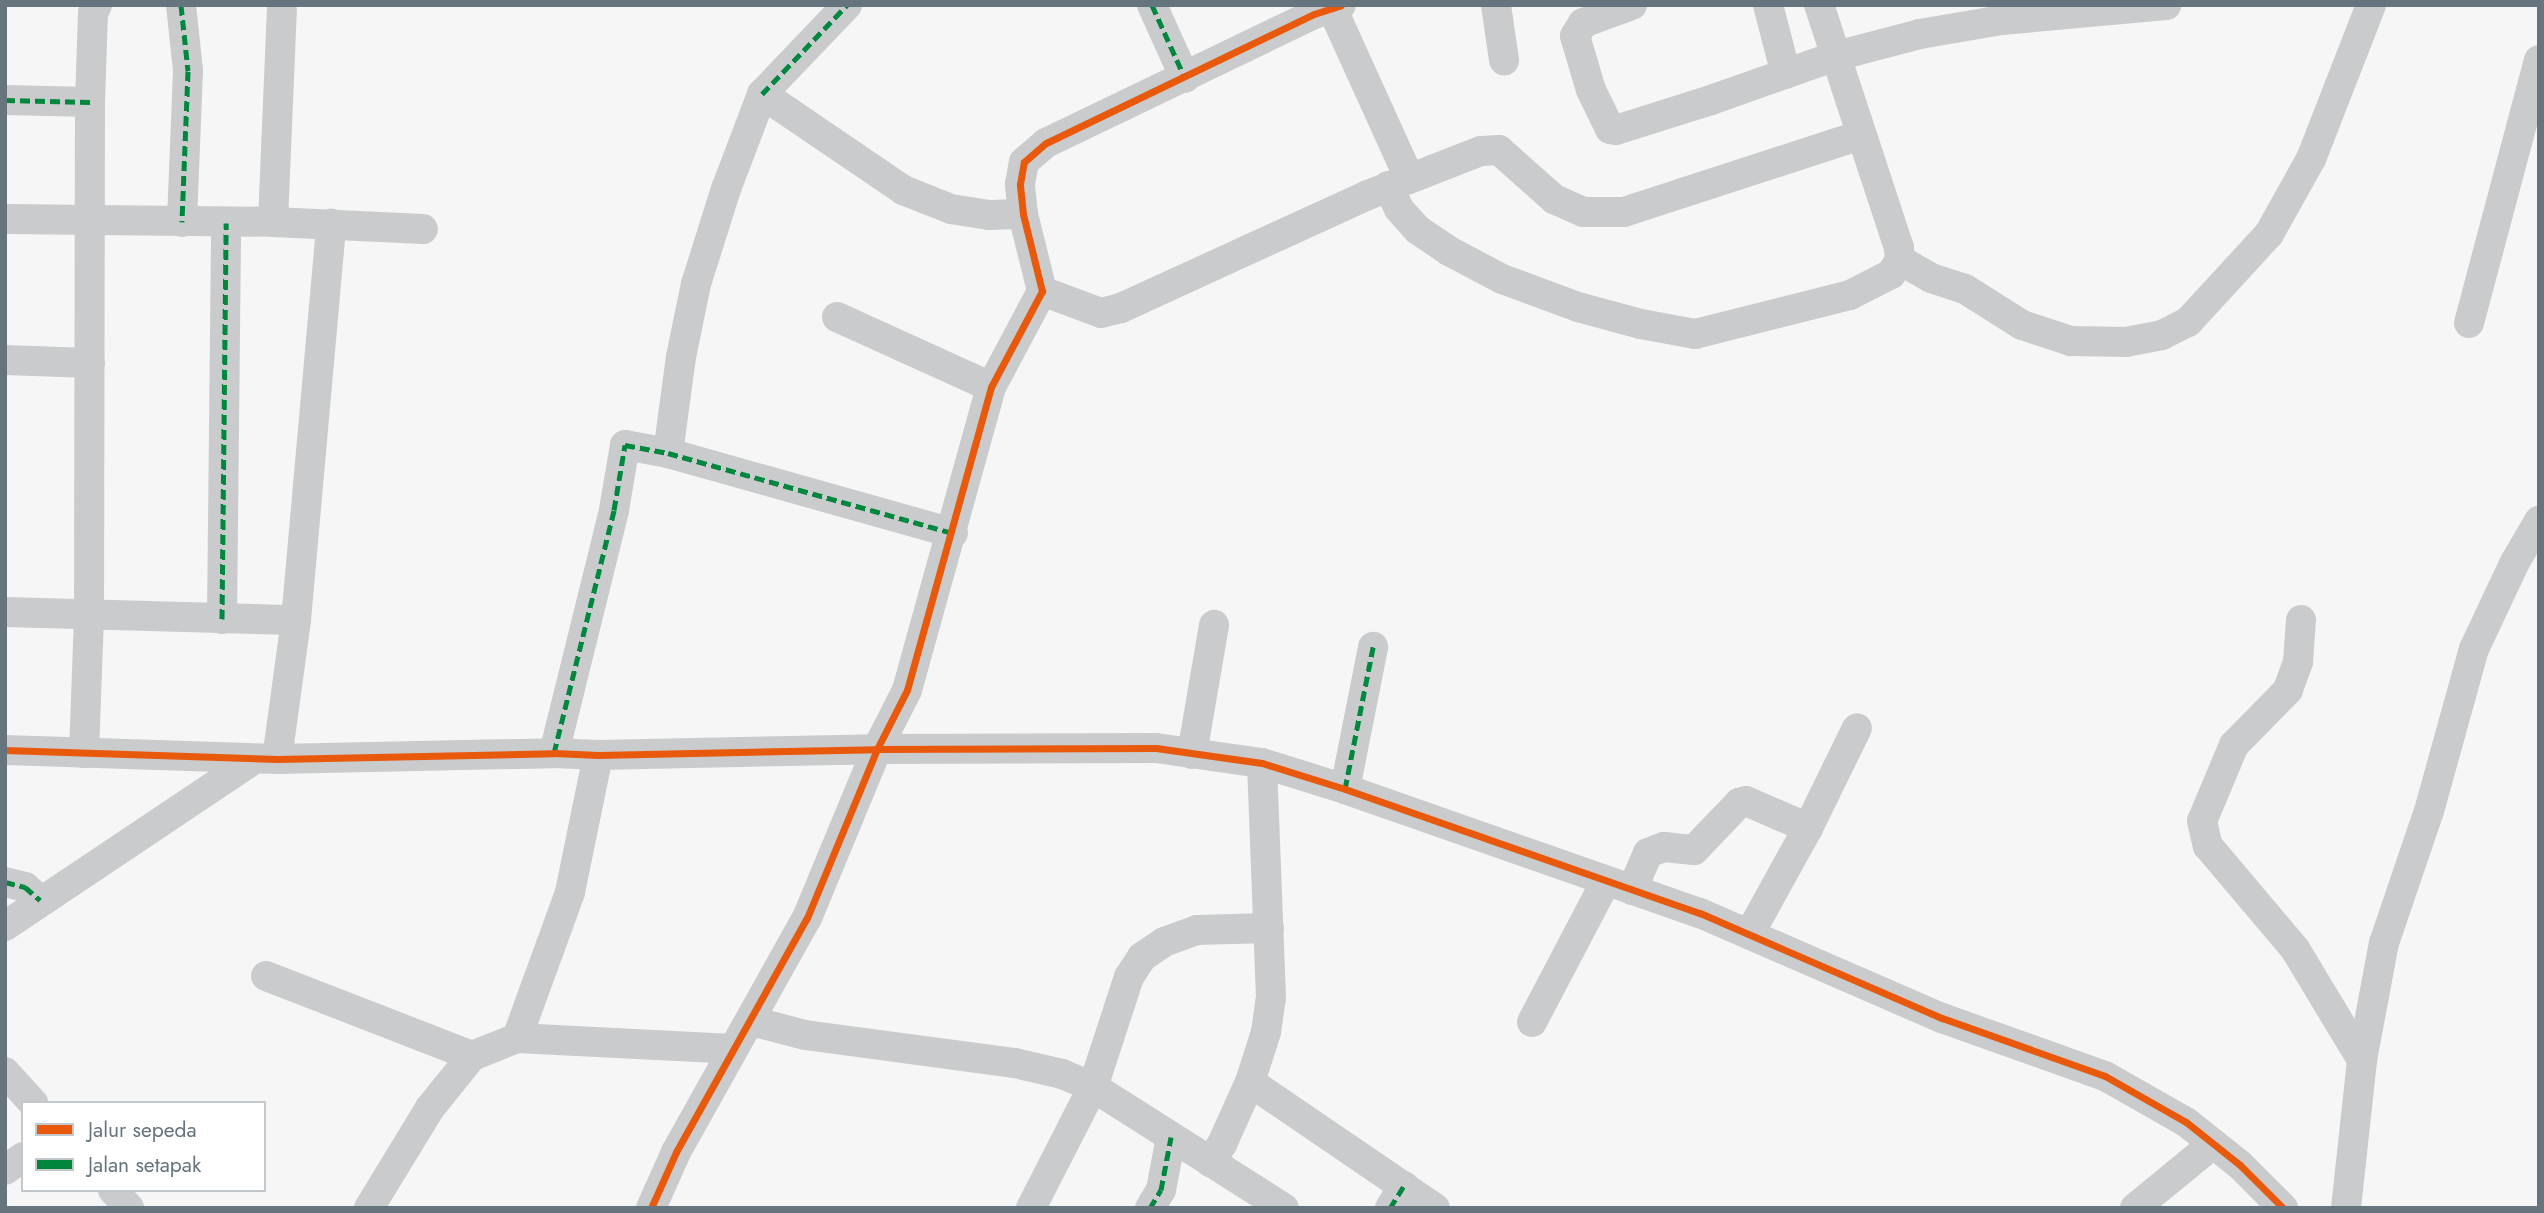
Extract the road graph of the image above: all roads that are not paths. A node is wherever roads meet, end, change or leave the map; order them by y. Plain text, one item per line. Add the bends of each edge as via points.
1 (97, 5) edge
2 (181, 5) edge
3 (847, 5) edge
4 (1152, 5) edge
5 (1496, 5) edge
6 (1632, 5) edge
7 (1768, 5) edge
8 (1819, 5) edge
9 (2166, 5) edge
10 (2371, 5) edge
11 (1325, 8) edge
12 (282, 10) dead end
13 (1836, 56) junction
14 (1504, 60) dead end
15 (2539, 60) edge
16 (1786, 74) junction
17 (1185, 78) junction
18 (762, 94) junction
19 (5, 100) edge
20 (90, 102) junction
21 (1861, 135) junction
22 (1399, 182) junction
23 (1023, 214) junction
24 (5, 219) edge
25 (90, 219) junction
26 (182, 222) junction
27 (273, 222) junction
28 (226, 223) junction
29 (331, 224) junction
30 (423, 229) dead end
31 (1900, 260) junction
32 (1042, 291) junction
33 (837, 317) dead end
34 (2469, 323) dead end
35 (5, 360) edge
36 (90, 363) junction
37 (991, 387) junction
38 (668, 453) junction
39 (2539, 521) edge
40 (953, 533) junction
41 (5, 612) edge
42 (89, 614) junction
43 (222, 619) junction
44 (296, 620) junction
45 (2301, 620) dead end
46 (1214, 625) dead end
47 (1373, 647) dead end
48 (1857, 728) dead end
49 (877, 749) junction
50 (5, 750) edge
51 (84, 753) junction
52 (554, 753) junction
53 (1192, 754) junction
54 (598, 755) junction
55 (265, 759) junction
56 (1262, 763) junction
57 (1345, 789) junction
58 (1808, 828) junction
59 (5, 881) edge
60 (1619, 885) junction
61 (40, 900) junction
62 (5, 926) edge
63 (1269, 928) junction
64 (1750, 933) junction
65 (266, 976) dead end
66 (751, 1021) junction
67 (1532, 1022) dead end
68 (517, 1038) junction
69 (732, 1049) junction
70 (472, 1056) junction
71 (2362, 1060) junction
72 (5, 1072) edge
73 (1250, 1082) junction
74 (1093, 1087) junction
75 (31, 1101) edge
76 (1171, 1137) junction
77 (2213, 1144) junction
78 (21, 1158) edge
79 (1210, 1162) junction
80 (5, 1170) edge
81 (115, 1192) edge
82 (1397, 1197) edge
83 (129, 1208) edge
84 (369, 1208) edge
85 (650, 1208) edge
86 (1031, 1208) edge
87 (1150, 1208) edge
88 (1283, 1208) edge
89 (1435, 1208) edge
90 (2135, 1208) edge
91 (2283, 1208) edge
92 (2346, 1208) edge

1 - 20 street
2 - 26 street via 188,71
3 - 18 street
4 - 17 street
5 - 14 street
6 - 16 street via 1583,23 1575,36 1591,90 1609,129
7 - 16 street
8 - 13 street
9 - 13 street via 2002,20 1920,34
10 - 31 street via 2311,159 2269,234 2188,322 2162,335 2126,342 2071,341 2022,325 1965,289 1931,278
11 - 17 street
11 - 22 street
12 - 27 street
13 - 16 street
13 - 21 street
15 - 34 street
17 - 23 street via 1046,143 1024,162 1020,184
18 - 23 street via 903,190 951,209
18 - 38 street via 696,284
19 - 20 street
20 - 25 street
21 - 22 street via 1624,212 1583,212 1554,199 1499,150 1480,151
21 - 31 street
22 - 31 street via 1399,209 1418,230 1502,279 1578,307 1695,334 1850,295 1891,275
22 - 32 street via 1121,308 1101,313
23 - 32 street
24 - 25 street
25 - 26 street
25 - 36 street
26 - 28 street
27 - 28 street
27 - 29 street
28 - 43 street
29 - 30 street
29 - 44 street
32 - 37 street
33 - 37 street
35 - 36 street
36 - 42 street
37 - 40 street
38 - 40 street
38 - 52 street via 625,444 602,562
39 - 71 street via 2474,649 2429,811 2384,943
40 - 49 street via 908,690
41 - 42 street
42 - 43 street
42 - 51 street
43 - 44 street
44 - 55 street
45 - 71 street via 2298,662 2288,690 2234,745 2202,821 2208,846 2295,949
46 - 53 street
47 - 57 street
48 - 58 street
49 - 53 street via 1156,748
49 - 54 street
49 - 66 street via 807,918
50 - 51 street
51 - 55 street
52 - 54 street
52 - 55 street
53 - 56 street
54 - 68 street via 570,892
55 - 61 street
56 - 57 street
56 - 63 street
57 - 60 street
58 - 60 street via 1739,803 1694,850 1664,847 1648,853
58 - 64 street
59 - 61 street via 25,887
60 - 64 street
60 - 67 street
61 - 62 street
63 - 73 street via 1271,998
63 - 74 street via 1197,930 1164,942 1142,957 1129,977
64 - 77 street via 1942,1018 2105,1076 2186,1122
65 - 70 street
66 - 69 street
66 - 74 street via 806,1035 1015,1063
68 - 69 street
68 - 70 street
69 - 85 street
70 - 84 street via 430,1108
71 - 92 street
72 - 75 street
73 - 79 street
73 - 82 street
74 - 76 street
74 - 86 street
76 - 79 street
76 - 87 street via 1161,1191
77 - 90 street
77 - 91 street
78 - 80 street
79 - 88 street
81 - 83 street
82 - 89 street

